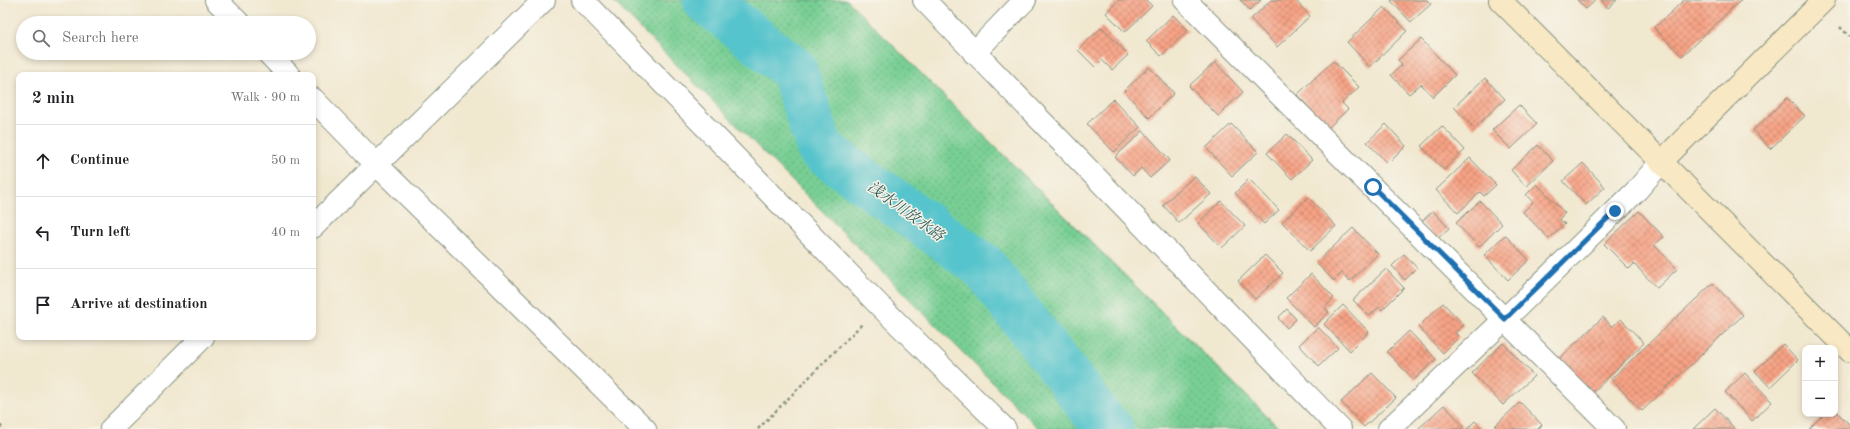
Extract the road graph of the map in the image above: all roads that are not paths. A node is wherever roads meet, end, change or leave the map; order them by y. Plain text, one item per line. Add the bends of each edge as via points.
1 (216, 0) edge
2 (544, 0) edge
3 (582, 0) edge
4 (924, 0) edge
5 (1025, 0) edge
6 (1185, 0) edge
7 (1500, 0) edge
8 (1824, 0) edge
9 (232, 16) edge
10 (974, 53) junction
11 (275, 60) edge
12 (287, 72) edge
13 (316, 102) edge
14 (1662, 161) junction
15 (376, 164) junction
16 (316, 223) edge
17 (1505, 319) junction
18 (200, 340) edge
19 (1850, 351) edge
20 (111, 429) edge
21 (645, 429) edge
22 (1005, 429) edge
23 (1340, 429) edge
24 (1389, 429) edge
25 (1614, 429) edge

1 - 9 street
2 - 15 street
3 - 22 street via 880,306
4 - 10 street
5 - 10 street
6 - 17 street
7 - 14 street
8 - 14 street
10 - 23 street
11 - 12 street
13 - 15 street
14 - 17 street via 1637,190
14 - 19 street
15 - 16 street
15 - 21 street
17 - 24 street
17 - 25 street
18 - 20 street

